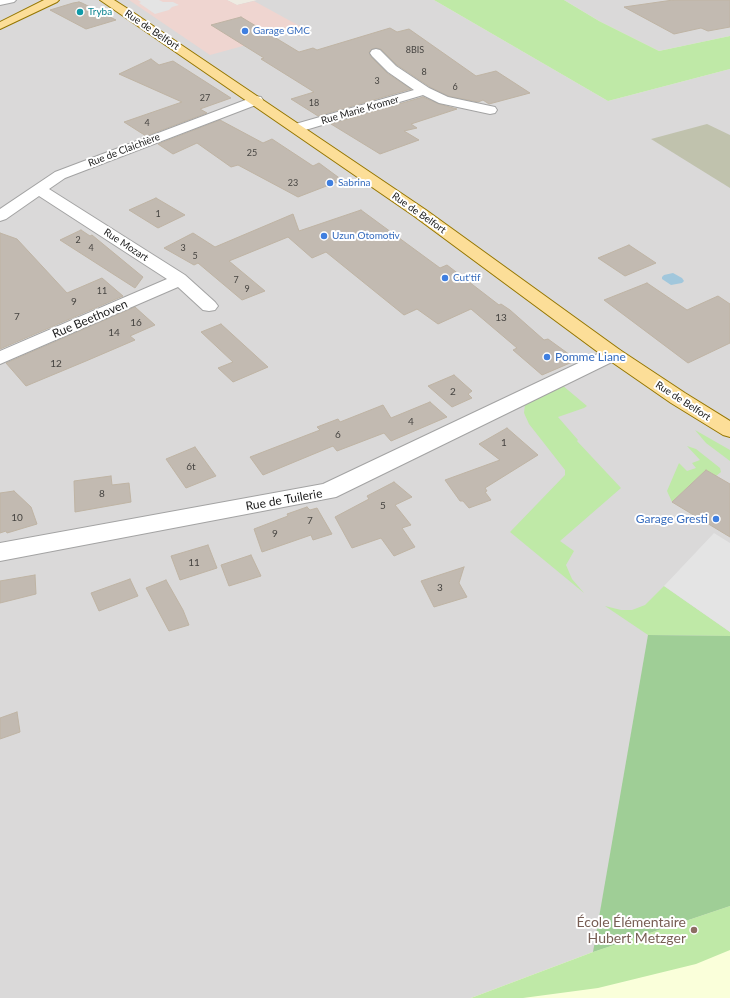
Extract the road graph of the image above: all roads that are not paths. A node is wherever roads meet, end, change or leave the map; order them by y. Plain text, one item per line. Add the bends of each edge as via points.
1 (10, 0) edge
2 (53, 0) edge
3 (106, 0) edge
4 (0, 2) edge
5 (0, 26) edge
6 (376, 52) dead end
7 (424, 91) junction
8 (256, 100) junction
9 (490, 110) dead end
10 (297, 128) junction
11 (39, 189) junction
12 (0, 216) edge
13 (179, 279) junction
14 (209, 306) dead end
15 (613, 354) junction
16 (0, 358) edge
17 (730, 430) edge
18 (0, 552) edge

1 - 4 street
2 - 5 main road
3 - 8 main road, Rue de Belfort
6 - 7 street, Rue Marie Kromer via 392,69
7 - 9 street, Rue Marie Kromer via 444,100
7 - 10 street, Rue Marie Kromer
8 - 10 main road, Rue de Belfort
8 - 11 street, Rue de Claichière via 60,175
10 - 15 main road, Rue de Belfort via 420,213
11 - 12 street, Rue de Claichière
11 - 13 street, Rue Mozart
13 - 14 street, Rue Mozart
13 - 16 street, Rue Beethoven
15 - 17 main road, Rue de Belfort
15 - 18 street, Rue de Tuilerie via 328,492

